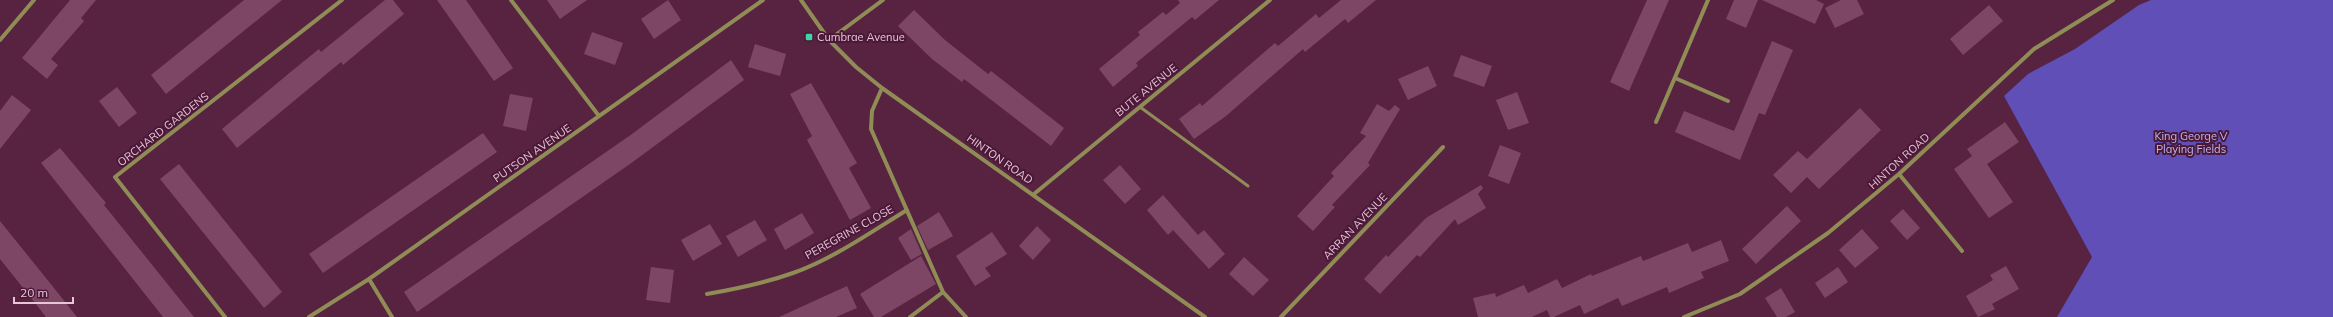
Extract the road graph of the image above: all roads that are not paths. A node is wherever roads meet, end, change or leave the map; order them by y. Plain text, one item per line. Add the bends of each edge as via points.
1 (34, 0) edge
2 (342, 0) edge
3 (511, 0) edge
4 (763, 0) edge
5 (801, 0) edge
6 (883, 0) edge
7 (1270, 0) edge
8 (1708, 0) edge
9 (2113, 0) edge
10 (0, 40) edge
11 (830, 40) junction
12 (1675, 78) junction
13 (882, 88) junction
14 (1728, 101) dead end
15 (1140, 106) junction
16 (599, 116) junction
17 (1656, 122) dead end
18 (1443, 147) dead end
19 (1899, 174) junction
20 (1248, 186) dead end
21 (1034, 194) junction
22 (907, 210) junction
23 (1962, 251) dead end
24 (369, 279) junction
25 (943, 292) junction
26 (707, 294) dead end
27 (225, 317) edge
28 (309, 317) edge
29 (392, 317) edge
30 (910, 317) edge
31 (966, 317) edge
32 (1205, 317) edge
33 (1281, 317) edge
34 (1684, 317) edge

1 - 10 street
2 - 27 street, ORCHARD GARDENS via 115,177
3 - 16 street
4 - 16 street, PUTSON AVENUE
5 - 11 street, HINTON ROAD
6 - 11 street
7 - 15 street, BUTE AVENUE
8 - 12 street
9 - 19 street, HINTON ROAD via 2034,49
11 - 13 street, HINTON ROAD via 856,67
12 - 14 street
12 - 17 street
13 - 21 street, HINTON ROAD
13 - 22 street via 872,111 871,129
15 - 20 lane
15 - 21 street, BUTE AVENUE
16 - 24 street, PUTSON AVENUE
18 - 33 street, ARRAN AVENUE
19 - 23 street
19 - 34 street, HINTON ROAD via 1828,233 1740,294
21 - 32 street, HINTON ROAD
22 - 25 street
22 - 26 street, PEREGRINE CLOSE via 834,254 794,273
24 - 28 street, PUTSON AVENUE
24 - 29 street
25 - 30 street
25 - 31 street

